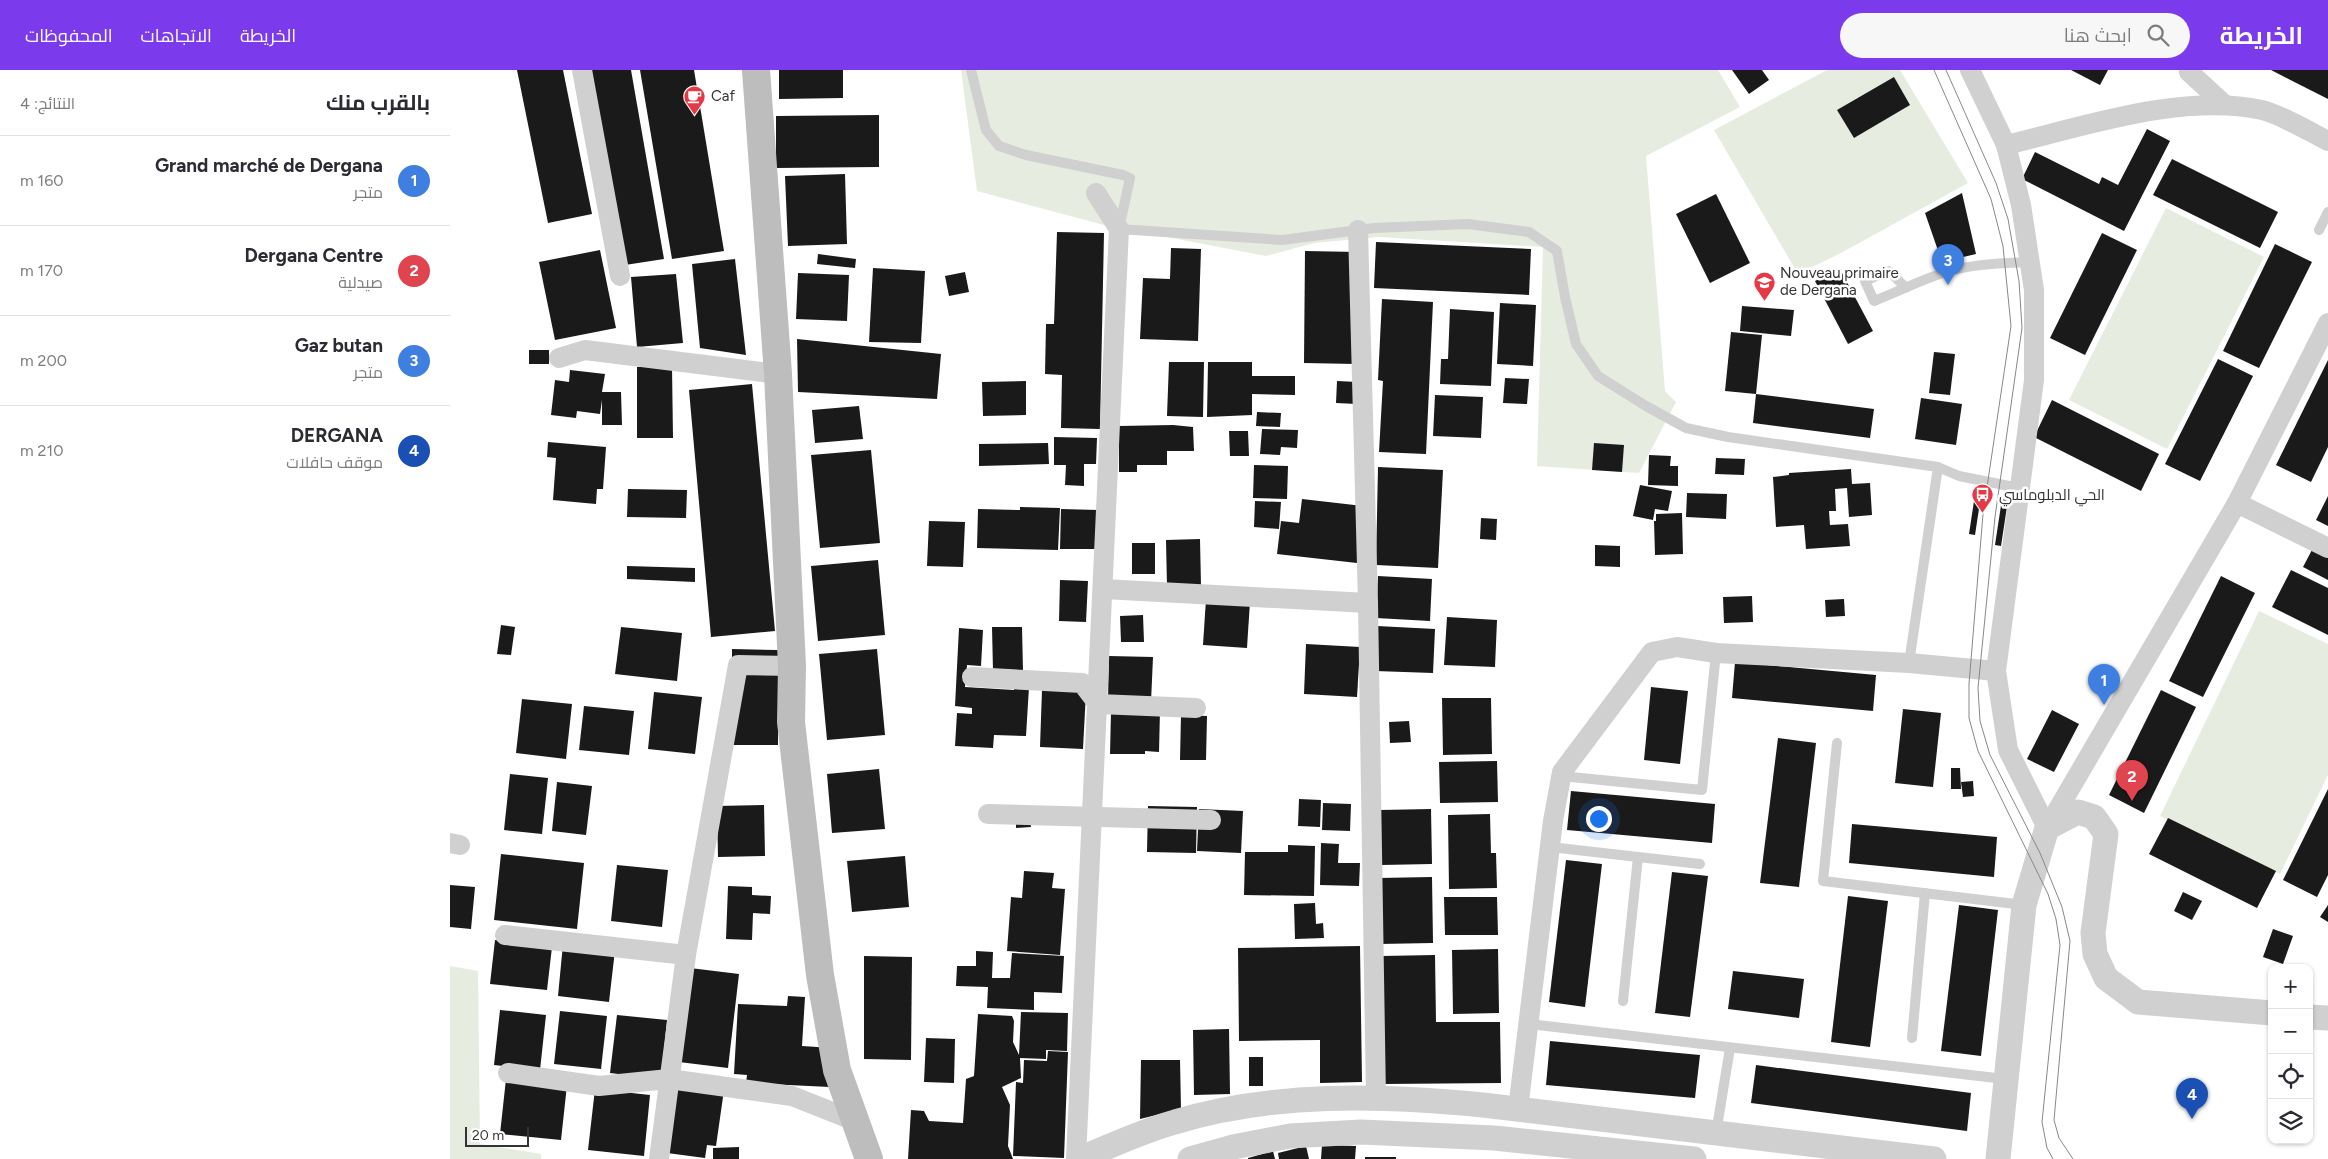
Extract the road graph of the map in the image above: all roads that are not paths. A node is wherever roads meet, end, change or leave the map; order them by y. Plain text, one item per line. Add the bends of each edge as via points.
1 (582, 70) edge
2 (756, 70) edge
3 (971, 70) edge
4 (1970, 70) edge
5 (2190, 70) edge
6 (2225, 105) junction
7 (2328, 141) edge
8 (2006, 145) junction
9 (1096, 193) dead end
10 (2328, 212) edge
11 (1119, 229) junction
12 (1358, 230) junction
13 (2319, 230) dead end
14 (2030, 262) junction
15 (620, 276) dead end
16 (1906, 288) dead end
17 (2328, 323) edge
18 (559, 358) dead end
19 (778, 374) junction
20 (1938, 467) junction
21 (2019, 488) junction
22 (2237, 503) junction
23 (2328, 548) edge
24 (1103, 589) junction
25 (1368, 603) junction
26 (1716, 653) junction
27 (1909, 663) junction
28 (792, 666) junction
29 (1996, 671) junction
30 (972, 677) dead end
31 (1098, 704) junction
32 (1196, 708) dead end
33 (1837, 743) dead end
34 (1561, 776) junction
35 (988, 814) dead end
36 (1092, 819) junction
37 (1211, 820) dead end
38 (2047, 828) junction
39 (1550, 847) junction
40 (1638, 857) junction
41 (1700, 864) dead end
42 (1925, 893) junction
43 (2024, 904) junction
44 (505, 935) dead end
45 (686, 955) junction
46 (1623, 1001) dead end
47 (2268, 1013) edge
48 (2313, 1017) edge
49 (2328, 1018) edge
50 (1529, 1024) junction
51 (1912, 1038) dead end
52 (1730, 1048) junction
53 (508, 1073) dead end
54 (669, 1079) junction
55 (2005, 1079) junction
56 (1376, 1099) junction
57 (1518, 1108) junction
58 (1561, 1115) junction
59 (855, 1121) junction
60 (1716, 1133) junction
61 (1556, 1144) junction
62 (1587, 1153) edge
63 (659, 1159) edge
64 (869, 1159) edge
65 (1078, 1159) edge
66 (1190, 1159) edge
67 (1694, 1159) edge
68 (1934, 1159) edge
69 (1998, 1159) edge

1 - 15 street
2 - 19 main road
3 - 11 lane via 986,130 999,146 1130,178
4 - 8 street
5 - 6 street
6 - 7 street via 2264,110
6 - 8 street via 2184,105
8 - 14 street via 2021,205
9 - 11 street
10 - 13 lane
11 - 12 lane via 1282,240
11 - 24 street
12 - 20 lane via 1468,224 1530,232 1557,251 1576,344 1598,376 1646,406 1686,428 1728,437
12 - 25 street
14 - 16 lane via 1952,271
14 - 21 street via 2034,290 2034,380
17 - 22 street
18 - 19 street via 584,350
19 - 28 main road
20 - 21 lane via 1958,476
20 - 27 lane
21 - 29 street
22 - 23 street
22 - 38 street
24 - 25 street
24 - 31 street
25 - 56 street
26 - 27 street
26 - 34 street via 1677,647 1652,652
26 - 34 lane via 1702,790
27 - 29 street
28 - 45 street via 738,665
28 - 59 main road via 791,722 820,976 838,1070
29 - 38 street via 2008,750
30 - 31 street via 1082,683
31 - 32 street
31 - 36 street
33 - 42 lane via 1824,881
34 - 39 street
35 - 36 street
36 - 37 street
36 - 65 street
38 - 43 street
38 - 47 street via 2078,812 2094,816 2106,834 2093,932 2095,954 2106,978 2138,1002
39 - 40 lane
39 - 50 street
40 - 41 lane
40 - 46 lane
42 - 43 lane
42 - 51 lane
43 - 55 street
44 - 45 street
45 - 54 street
48 - 49 street
50 - 52 lane
50 - 57 street
52 - 55 lane
52 - 60 lane
53 - 54 street via 599,1086
54 - 59 street via 792,1096
54 - 63 street
55 - 69 street
56 - 57 street
56 - 65 street via 1290,1100 1230,1108 1151,1130
57 - 58 street
58 - 60 street
58 - 61 street
59 - 64 main road
60 - 68 street
61 - 62 street
61 - 66 street via 1408,1132 1336,1133 1270,1139
62 - 67 street

